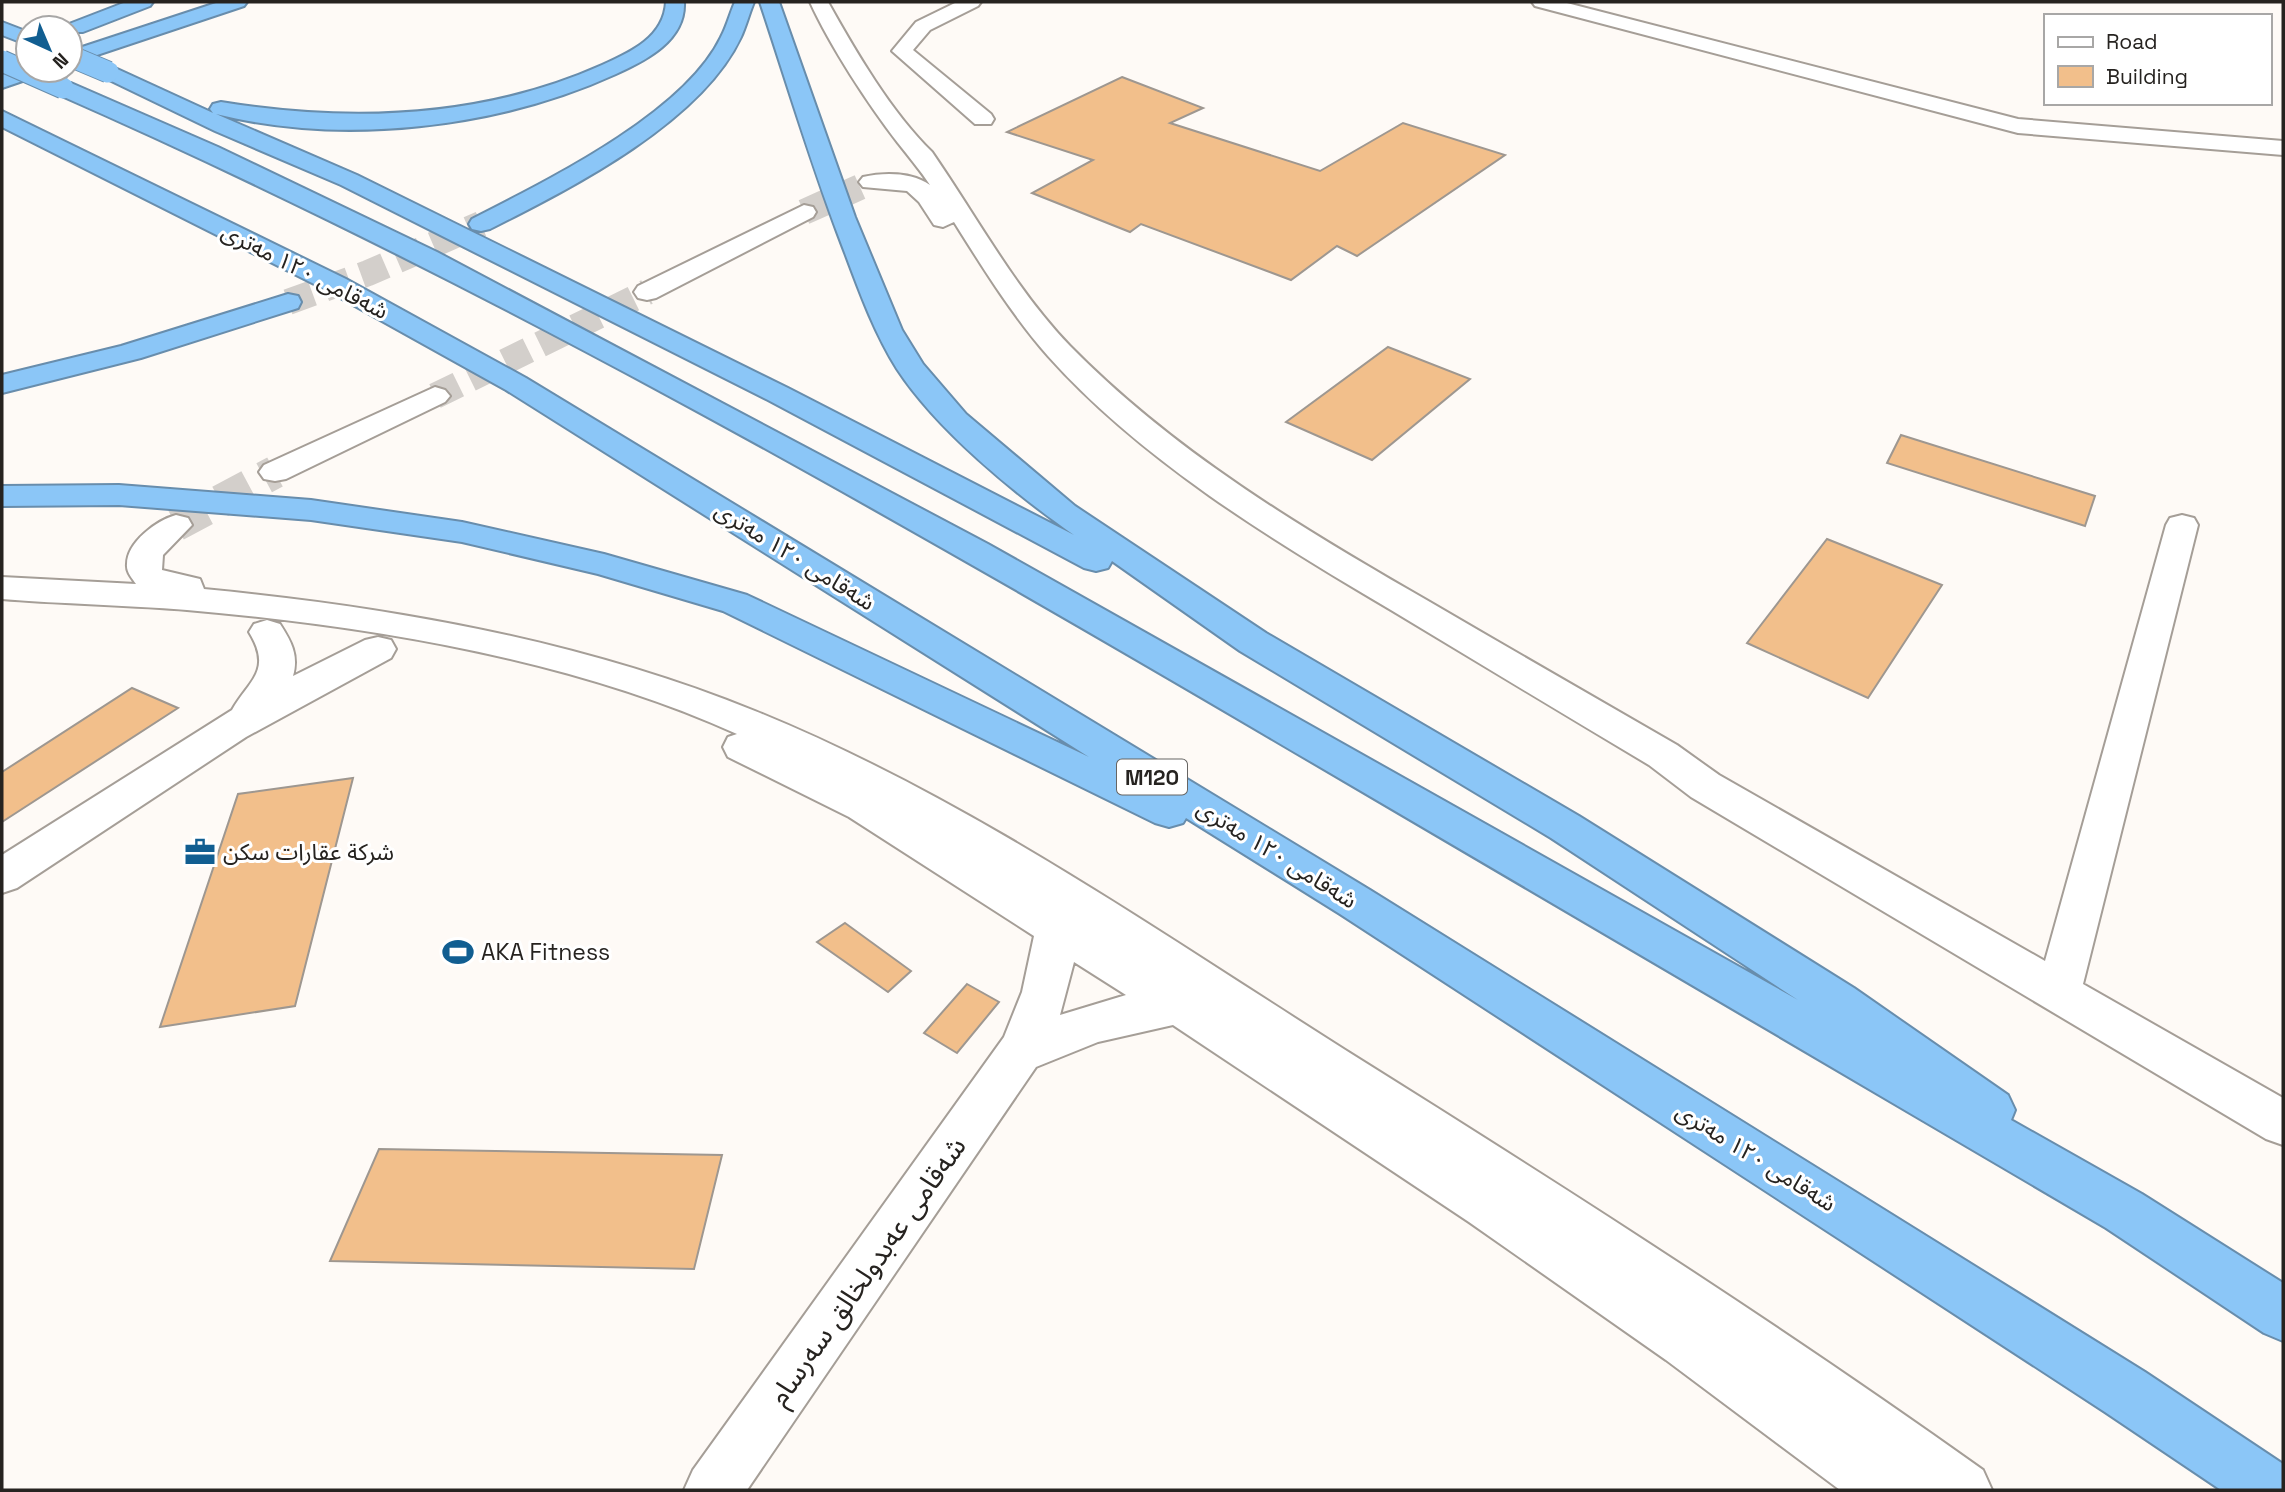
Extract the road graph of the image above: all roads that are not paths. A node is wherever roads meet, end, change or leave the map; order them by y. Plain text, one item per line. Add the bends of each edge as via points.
1 (143, 2) edge
2 (156, 2) edge
3 (237, 2) edge
4 (256, 2) edge
5 (675, 2) edge
6 (744, 2) edge
7 (770, 2) edge
8 (818, 2) edge
9 (971, 2) edge
10 (1542, 2) edge
11 (84, 25) edge
12 (84, 25) edge
13 (118, 42) junction
14 (84, 57) edge
15 (84, 70) edge
16 (84, 81) edge
17 (134, 83) junction
18 (2, 118) edge
19 (983, 119) dead end
20 (907, 140) junction
21 (2283, 148) edge
22 (804, 212) tunnel mouth
23 (481, 224) tunnel mouth
24 (647, 292) tunnel mouth
25 (288, 302) tunnel mouth
26 (2, 384) edge
27 (435, 396) tunnel mouth
28 (275, 472) tunnel mouth
29 (2, 496) edge
30 (176, 525) tunnel mouth
31 (2182, 525) dead end
32 (2, 588) edge
33 (212, 601) junction
34 (2, 609) edge
35 (267, 632) junction
36 (1253, 642) junction
37 (378, 649) junction
38 (235, 724) junction
39 (1705, 786) junction
40 (2, 876) edge
41 (1355, 902) junction
42 (1057, 928) junction
43 (2059, 991) junction
44 (1179, 1004) junction
45 (1020, 1052) junction
46 (2283, 1123) edge
47 (2124, 1211) junction
48 (2283, 1314) edge
49 (713, 1490) edge
50 (1887, 1490) edge
51 (1963, 1490) edge
52 (2271, 1490) edge

1 - 11 highway
2 - 12 highway
3 - 13 highway
4 - 13 highway
5 - 17 highway via 673,20 660,40 605,73 545,95 455,113 369,121 280,119 204,106
6 - 23 highway via 724,49 683,97 580,171
7 - 36 highway via 862,268 888,330 911,368 955,420 1019,477
8 - 20 street
9 - 19 street via 923,26 902,51
10 - 21 street via 2018,126
13 - 14 highway
15 - 17 highway, bridge via 108,72
16 - 47 highway via 210,152 428,257 976,551
17 - 36 highway via 349,180 729,369
18 - 41 highway, شەقامی ١٢٠ مەتری / M120 via 338,285 516,384
20 - 39 street via 924,157 994,267 1058,350 1153,437 1290,536 1663,755
20 - 39 street via 901,158 865,184 899,182 923,188 1013,327 1085,402 1177,480 1271,547 1360,602 1665,771
22 - 24 street
25 - 26 highway via 131,352
27 - 28 street
29 - 41 highway via 119,495 311,510 462,532 604,565 722,600
30 - 33 street via 145,555 144,572 157,582 201,589
31 - 43 street
32 - 33 street
33 - 51 street via 396,627 564,661 739,719 871,779 1076,901 1495,1171 1705,1309
34 - 35 street
35 - 37 street
35 - 38 street via 280,657 277,673 269,690
36 - 47 highway via 1565,827 1838,1002
37 - 38 street
37 - 42 street via 451,660 558,685 730,742 863,806
38 - 40 street
39 - 43 street
41 - 52 highway, شەقامی ١٢٠ مەتری / M120
42 - 44 street
42 - 45 street, شەقامی عەبدولخالق سەرسام via 1047,989
43 - 46 street
44 - 45 street via 1098,1020
44 - 50 street via 1487,1205 1685,1341
45 - 49 street, شەقامی عەبدولخالق سەرسام
47 - 48 highway

